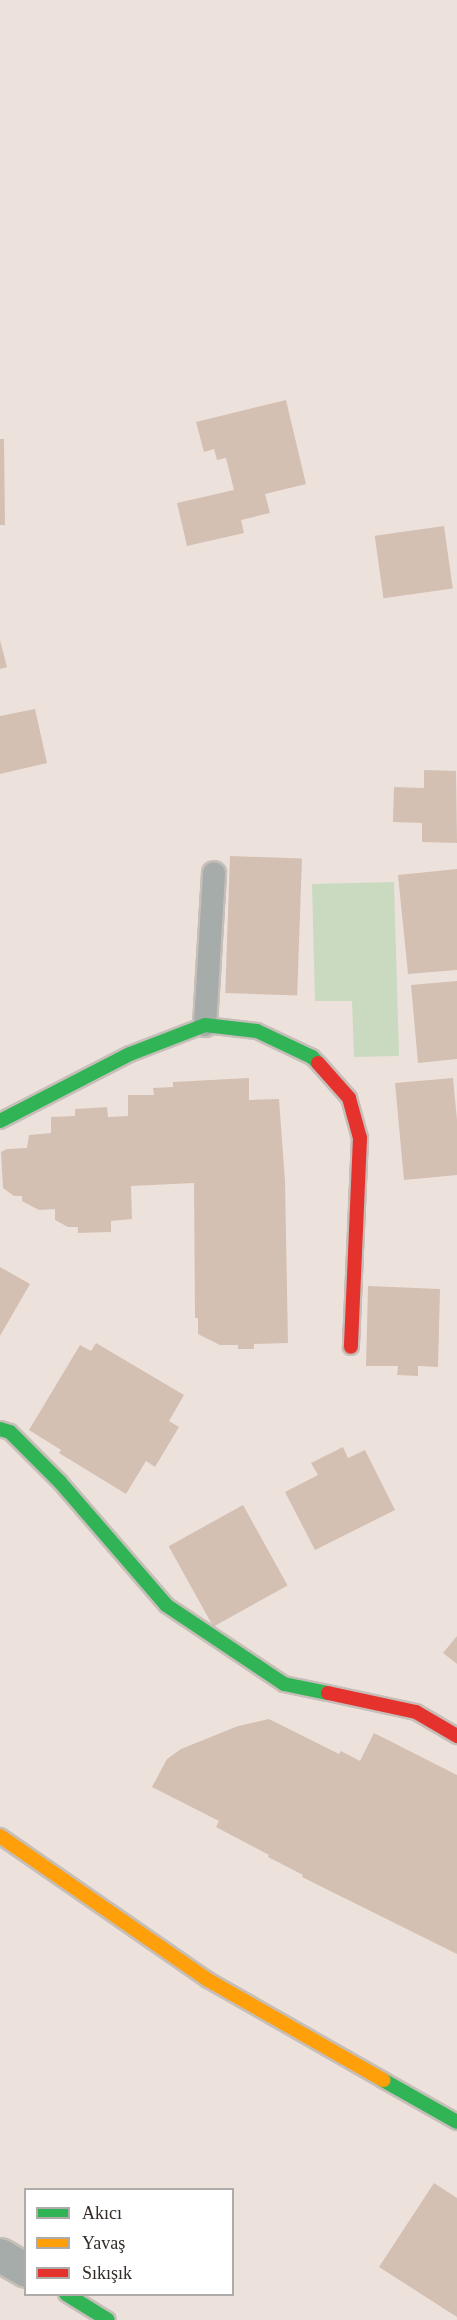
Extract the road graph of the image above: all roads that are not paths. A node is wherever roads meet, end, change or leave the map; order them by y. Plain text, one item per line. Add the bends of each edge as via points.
1 (214, 873) dead end
2 (205, 1025) junction
3 (0, 1121) edge
4 (351, 1347) dead end
5 (0, 1429) edge
6 (457, 1736) edge
7 (0, 1836) edge
8 (457, 2122) edge
9 (0, 2255) edge
10 (24, 2269) edge
11 (68, 2296) edge
12 (108, 2320) edge

1 - 2 lane
2 - 3 street via 130,1054
2 - 4 street via 258,1031 312,1057 349,1098 360,1138
5 - 6 street via 10,1432 60,1482 166,1605 285,1684 416,1712
7 - 8 street via 208,1980
9 - 10 street
11 - 12 street

